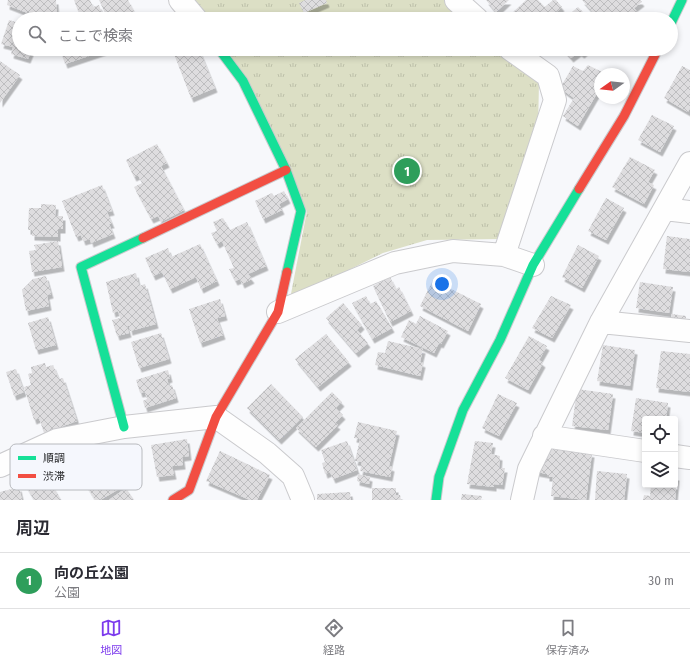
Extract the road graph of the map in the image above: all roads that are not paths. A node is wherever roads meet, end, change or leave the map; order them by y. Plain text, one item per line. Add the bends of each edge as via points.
1 (180, 0) edge
2 (456, 0) edge
3 (682, 0) edge
4 (190, 12) edge
5 (469, 12) edge
6 (676, 12) edge
7 (224, 56) edge
8 (520, 56) edge
9 (654, 56) edge
10 (690, 163) edge
11 (286, 170) junction
12 (665, 209) junction
13 (690, 212) edge
14 (504, 255) junction
15 (533, 265) junction
16 (278, 312) junction
17 (600, 322) junction
18 (690, 331) edge
19 (216, 417) junction
20 (124, 427) junction
21 (544, 436) junction
22 (48, 444) edge
23 (642, 451) edge
24 (678, 456) edge
25 (690, 458) edge
26 (10, 461) edge
27 (0, 466) edge
28 (173, 500) edge
29 (303, 500) edge
30 (436, 500) edge
31 (522, 500) edge

1 - 4 street
2 - 5 street
3 - 6 street
7 - 11 street via 243,81
8 - 14 street via 548,76 555,100
9 - 15 street via 624,116
10 - 12 street
11 - 16 street via 301,211
11 - 20 street via 81,267
12 - 13 street
12 - 17 street
14 - 15 street
14 - 16 street via 453,252 395,263
15 - 30 street via 500,340 463,410 439,477
16 - 19 street
17 - 18 street
17 - 21 street
19 - 20 street
19 - 28 street via 188,490
19 - 29 street via 267,453 293,476
20 - 22 street
21 - 23 street
21 - 31 street via 529,469
24 - 25 street
26 - 27 street

